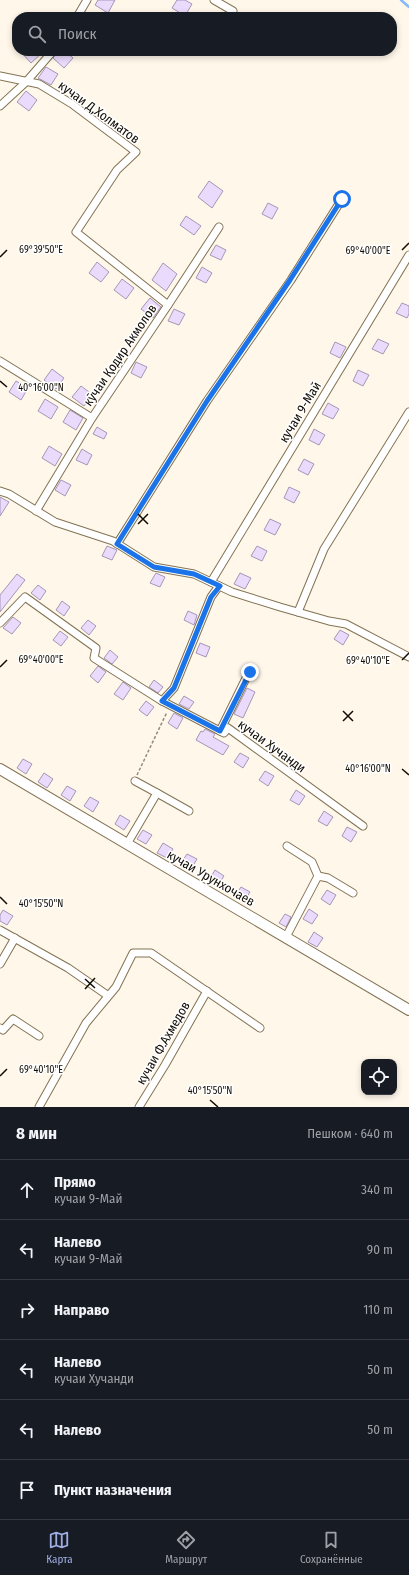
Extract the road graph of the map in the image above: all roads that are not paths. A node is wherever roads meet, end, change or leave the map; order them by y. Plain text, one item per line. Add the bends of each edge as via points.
1 (87, 0) edge
2 (214, 0) edge
3 (233, 11) dead end
4 (80, 12) edge
5 (49, 56) edge
6 (0, 76) edge
7 (26, 82) junction
8 (0, 106) edge
9 (342, 199) dead end
10 (218, 227) dead end
11 (76, 232) joint
12 (409, 255) edge
13 (168, 305) junction
14 (0, 361) edge
15 (409, 412) edge
16 (92, 418) junction
17 (0, 491) edge
18 (36, 511) junction
19 (117, 544) junction
20 (212, 582) junction
21 (220, 586) junction
22 (298, 612) junction
23 (0, 623) edge
24 (409, 657) edge
25 (250, 672) dead end
26 (162, 701) junction
27 (220, 731) junction
28 (0, 769) edge
29 (135, 780) road end
30 (157, 793) junction
31 (189, 811) dead end
32 (363, 826) dead end
33 (127, 844) junction
34 (287, 846) dead end
35 (318, 876) junction
36 (353, 893) dead end
37 (0, 930) edge
38 (15, 938) junction
39 (286, 938) junction
40 (0, 964) edge
41 (207, 991) junction
42 (107, 995) junction
43 (409, 1010) edge
44 (0, 1028) edge
45 (260, 1028) dead end
46 (39, 1036) dead end
47 (39, 1107) edge
48 (139, 1107) edge

1 - 4 street
2 - 3 street
5 - 7 street
6 - 7 street, кучаи Д,Холматов
7 - 8 street
7 - 11 street, кучаи Д,Холматов via 38,84 72,104 136,152 117,170
9 - 19 street via 207,401
10 - 13 street, кӯчаи Қодир Акмолов
11 - 13 street, кӯчаи Қодир Акмолов
12 - 20 street, кучаи 9-Май
13 - 16 street, кӯчаи Қодир Акмолов
14 - 16 street, кӯчаи Қодир Акмолов
15 - 22 street via 324,549
16 - 18 street, кӯчаи Қодир Акмолов
17 - 18 street
18 - 19 street via 55,522
19 - 20 street via 154,567 194,574
20 - 21 street
21 - 22 street
21 - 26 street via 211,597 174,688
22 - 24 street via 346,624
23 - 26 street, кучаи Хучанди via 25,597 96,648 94,658
25 - 27 street
26 - 27 street, кучаи Хучанди
27 - 32 street, кучаи Хучанди via 224,733 228,728
28 - 33 street, кучаи Урунхочаев
29 - 30 street
30 - 31 street
30 - 33 street
33 - 39 street, кучаи Урунхочаев
34 - 35 street via 312,862
35 - 36 street via 328,878
35 - 39 street
37 - 38 street
38 - 40 street
38 - 42 street via 68,968
39 - 43 street, кучаи Урунхочаев
41 - 42 street via 151,953 133,953 116,987
41 - 45 street
41 - 48 street, кучаи Ф.Ахмедов
42 - 47 street via 86,1023
44 - 46 street via 3,1030 13,1019

